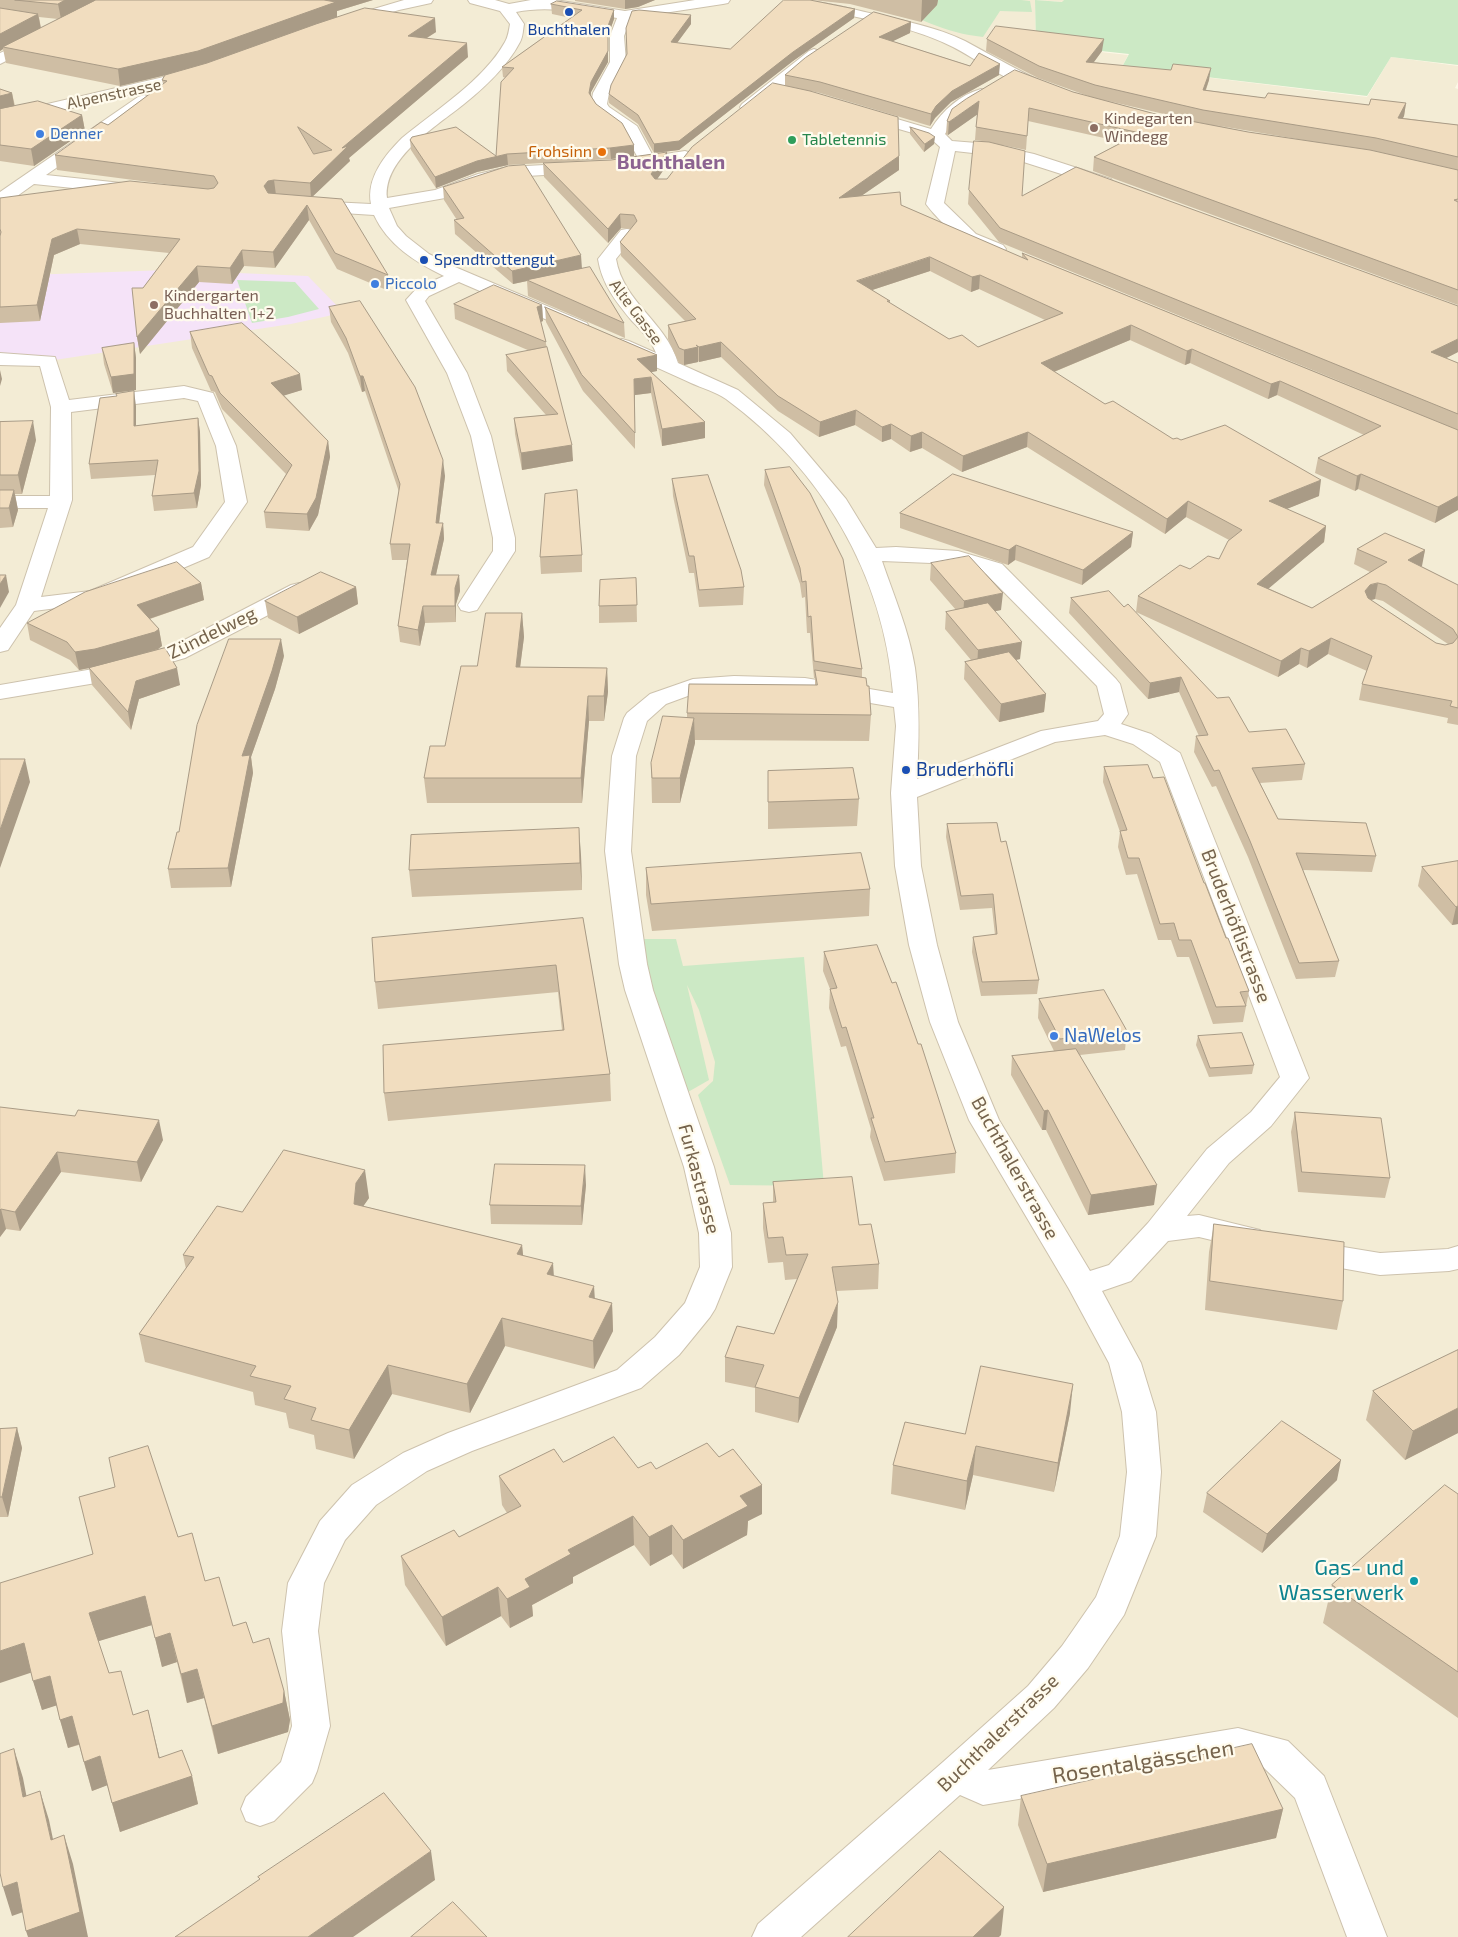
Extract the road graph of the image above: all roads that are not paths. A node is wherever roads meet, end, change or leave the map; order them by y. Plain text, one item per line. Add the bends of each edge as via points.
1 (426, 0) edge
2 (475, 0) edge
3 (724, 0) edge
4 (795, 0) edge
5 (867, 0) edge
6 (508, 9) junction
7 (625, 15) junction
8 (862, 15) junction
9 (332, 26) edge
10 (55, 30) edge
11 (849, 30) edge
12 (828, 44) edge
13 (0, 59) edge
14 (214, 69) edge
15 (1014, 75) junction
16 (170, 82) junction
17 (770, 90) junction
18 (1057, 92) edge
19 (787, 93) edge
20 (850, 110) edge
21 (2, 117) edge
22 (736, 117) edge
23 (942, 141) junction
24 (700, 145) edge
25 (685, 156) junction
26 (648, 162) junction
27 (611, 166) edge
28 (593, 167) edge
29 (673, 172) edge
30 (31, 179) junction
31 (1116, 188) edge
32 (150, 191) edge
33 (0, 200) edge
34 (295, 204) edge
35 (380, 208) junction
36 (627, 234) edge
37 (1015, 256) edge
38 (607, 273) junction
39 (460, 275) junction
40 (588, 275) edge
41 (532, 287) edge
42 (504, 294) junction
43 (0, 359) edge
44 (669, 366) junction
45 (61, 406) junction
46 (0, 502) edge
47 (60, 502) junction
48 (869, 555) junction
49 (302, 588) edge
50 (469, 604) dead end
51 (27, 605) junction
52 (0, 646) edge
53 (0, 692) edge
54 (907, 702) junction
55 (1106, 727) junction
56 (904, 793) junction
57 (1159, 1231) junction
58 (1458, 1257) edge
59 (1083, 1286) junction
60 (957, 1774) junction
61 (260, 1809) dead end
62 (772, 1937) edge
63 (1366, 1937) edge

1 - 9 street
2 - 6 street
3 - 7 street
4 - 8 street
5 - 8 street
6 - 7 street via 547,3
6 - 35 street via 517,23 517,34 504,57 487,76 426,124 395,155 378,187
7 - 26 street via 617,36 618,62 603,88 599,104 601,109 631,129
8 - 11 street
8 - 15 street via 945,38
10 - 13 street
12 - 17 street
14 - 16 street, Alpenstrasse
15 - 18 street
15 - 23 street via 958,107 944,120
16 - 21 street, Alpenstrasse
16 - 30 street
17 - 19 street
17 - 22 street
20 - 23 street
23 - 31 street via 1001,149
23 - 37 street via 935,204 970,238
24 - 25 street
25 - 26 street
25 - 29 street
26 - 27 street
28 - 35 street via 508,172
30 - 32 street
30 - 33 street
34 - 35 street
35 - 39 street, Buchthalerstrasse via 400,240 424,260
36 - 38 street, Alte Gasse via 607,259
38 - 40 street
38 - 44 street, Alte Gasse via 662,345
39 - 42 street, Buchthalerstrasse
39 - 50 street via 423,292 415,300 457,373 477,427 504,538 504,551
41 - 42 street
42 - 44 street, Buchthalerstrasse
43 - 45 street via 48,361
44 - 48 street, Buchthalerstrasse via 731,394 783,436 839,503
45 - 47 street
45 - 51 street via 184,392 206,397 226,446 236,502 201,552 95,597
46 - 47 street
47 - 51 street
48 - 54 street, Buchthalerstrasse via 894,628
48 - 55 street via 958,558 994,569 1108,684 1116,714
49 - 53 street, Zündelweg via 178,653 102,674
51 - 52 street
54 - 56 street, Buchthalerstrasse
54 - 61 street, Furkastrasse via 805,685 734,683 693,686 658,698 636,718 624,756 618,851 633,964 700,1167 715,1233 716,1267 699,1309 667,1346 630,1378 460,1442 416,1462 364,1495 332,1531 306,1583 300,1632 311,1726 298,1771
55 - 56 street, Bruderhöflistrasse via 1050,736
55 - 57 street, Bruderhöflistrasse via 1142,739 1171,758 1295,1078 1261,1119 1218,1156
56 - 59 street, Buchthalerstrasse via 908,866 923,945 944,1022 984,1120
57 - 58 street via 1199,1226 1327,1256 1380,1264
57 - 59 street, Bruderhöflistrasse via 1120,1273
59 - 60 street, Buchthalerstrasse via 1125,1363 1139,1412 1144,1472 1138,1536 1111,1604 1075,1657 1041,1697
60 - 62 street, Buchthalerstrasse
60 - 63 street, Rosentalgässchen via 982,1788 1238,1745 1274,1753 1310,1788

